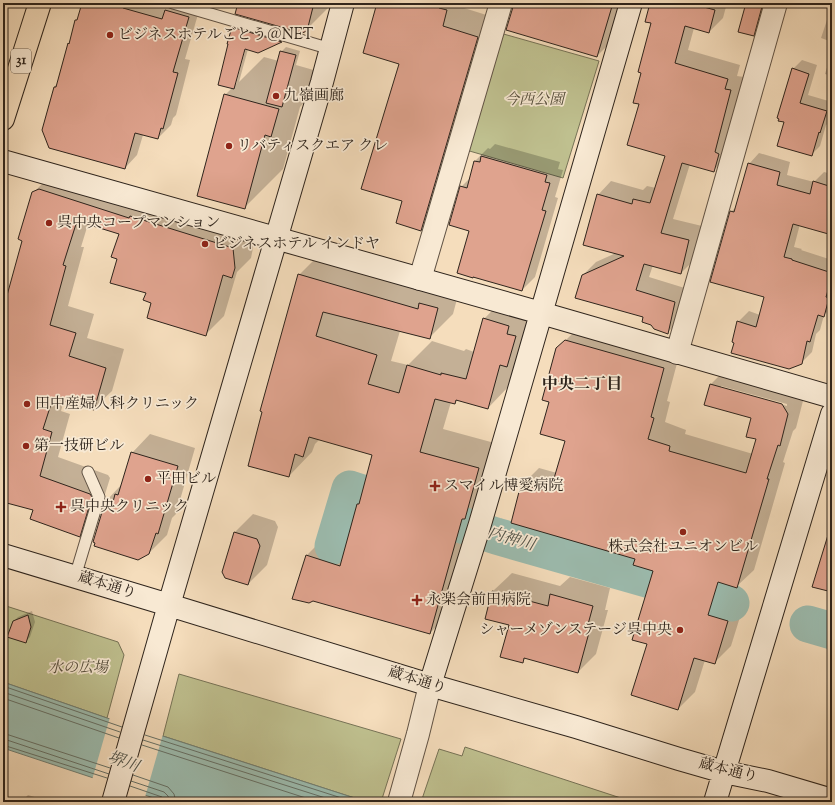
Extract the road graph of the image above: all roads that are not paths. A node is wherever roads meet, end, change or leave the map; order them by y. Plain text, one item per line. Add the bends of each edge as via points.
1 (40, 3) edge
2 (173, 3) edge
3 (343, 3) edge
4 (501, 3) edge
5 (631, 3) edge
6 (776, 3) edge
7 (201, 7) edge
8 (331, 49) junction
9 (3, 119) edge
10 (3, 161) edge
11 (276, 238) junction
12 (420, 279) junction
13 (541, 313) junction
14 (677, 353) junction
15 (832, 397) edge
16 (832, 414) edge
17 (88, 472) dead end
18 (3, 555) edge
19 (75, 577) junction
20 (169, 605) junction
21 (430, 685) junction
22 (724, 772) junction
23 (115, 796) edge
24 (400, 798) edge
25 (832, 800) edge
26 (714, 802) edge

1 - 9 highway, 31
2 - 7 lane
3 - 8 street
4 - 12 street
5 - 13 street
6 - 14 street
7 - 8 lane
8 - 11 street
10 - 11 street
11 - 12 street
11 - 20 street
12 - 13 street
13 - 14 street
13 - 21 street
14 - 15 street
16 - 22 street
17 - 19 lane via 99,497
18 - 19 street, 蔵本通り
19 - 20 street, 蔵本通り
20 - 21 street, 蔵本通り
20 - 23 street
21 - 22 street, 蔵本通り
21 - 24 street
22 - 25 street, 蔵本通り via 768,781
22 - 26 street

